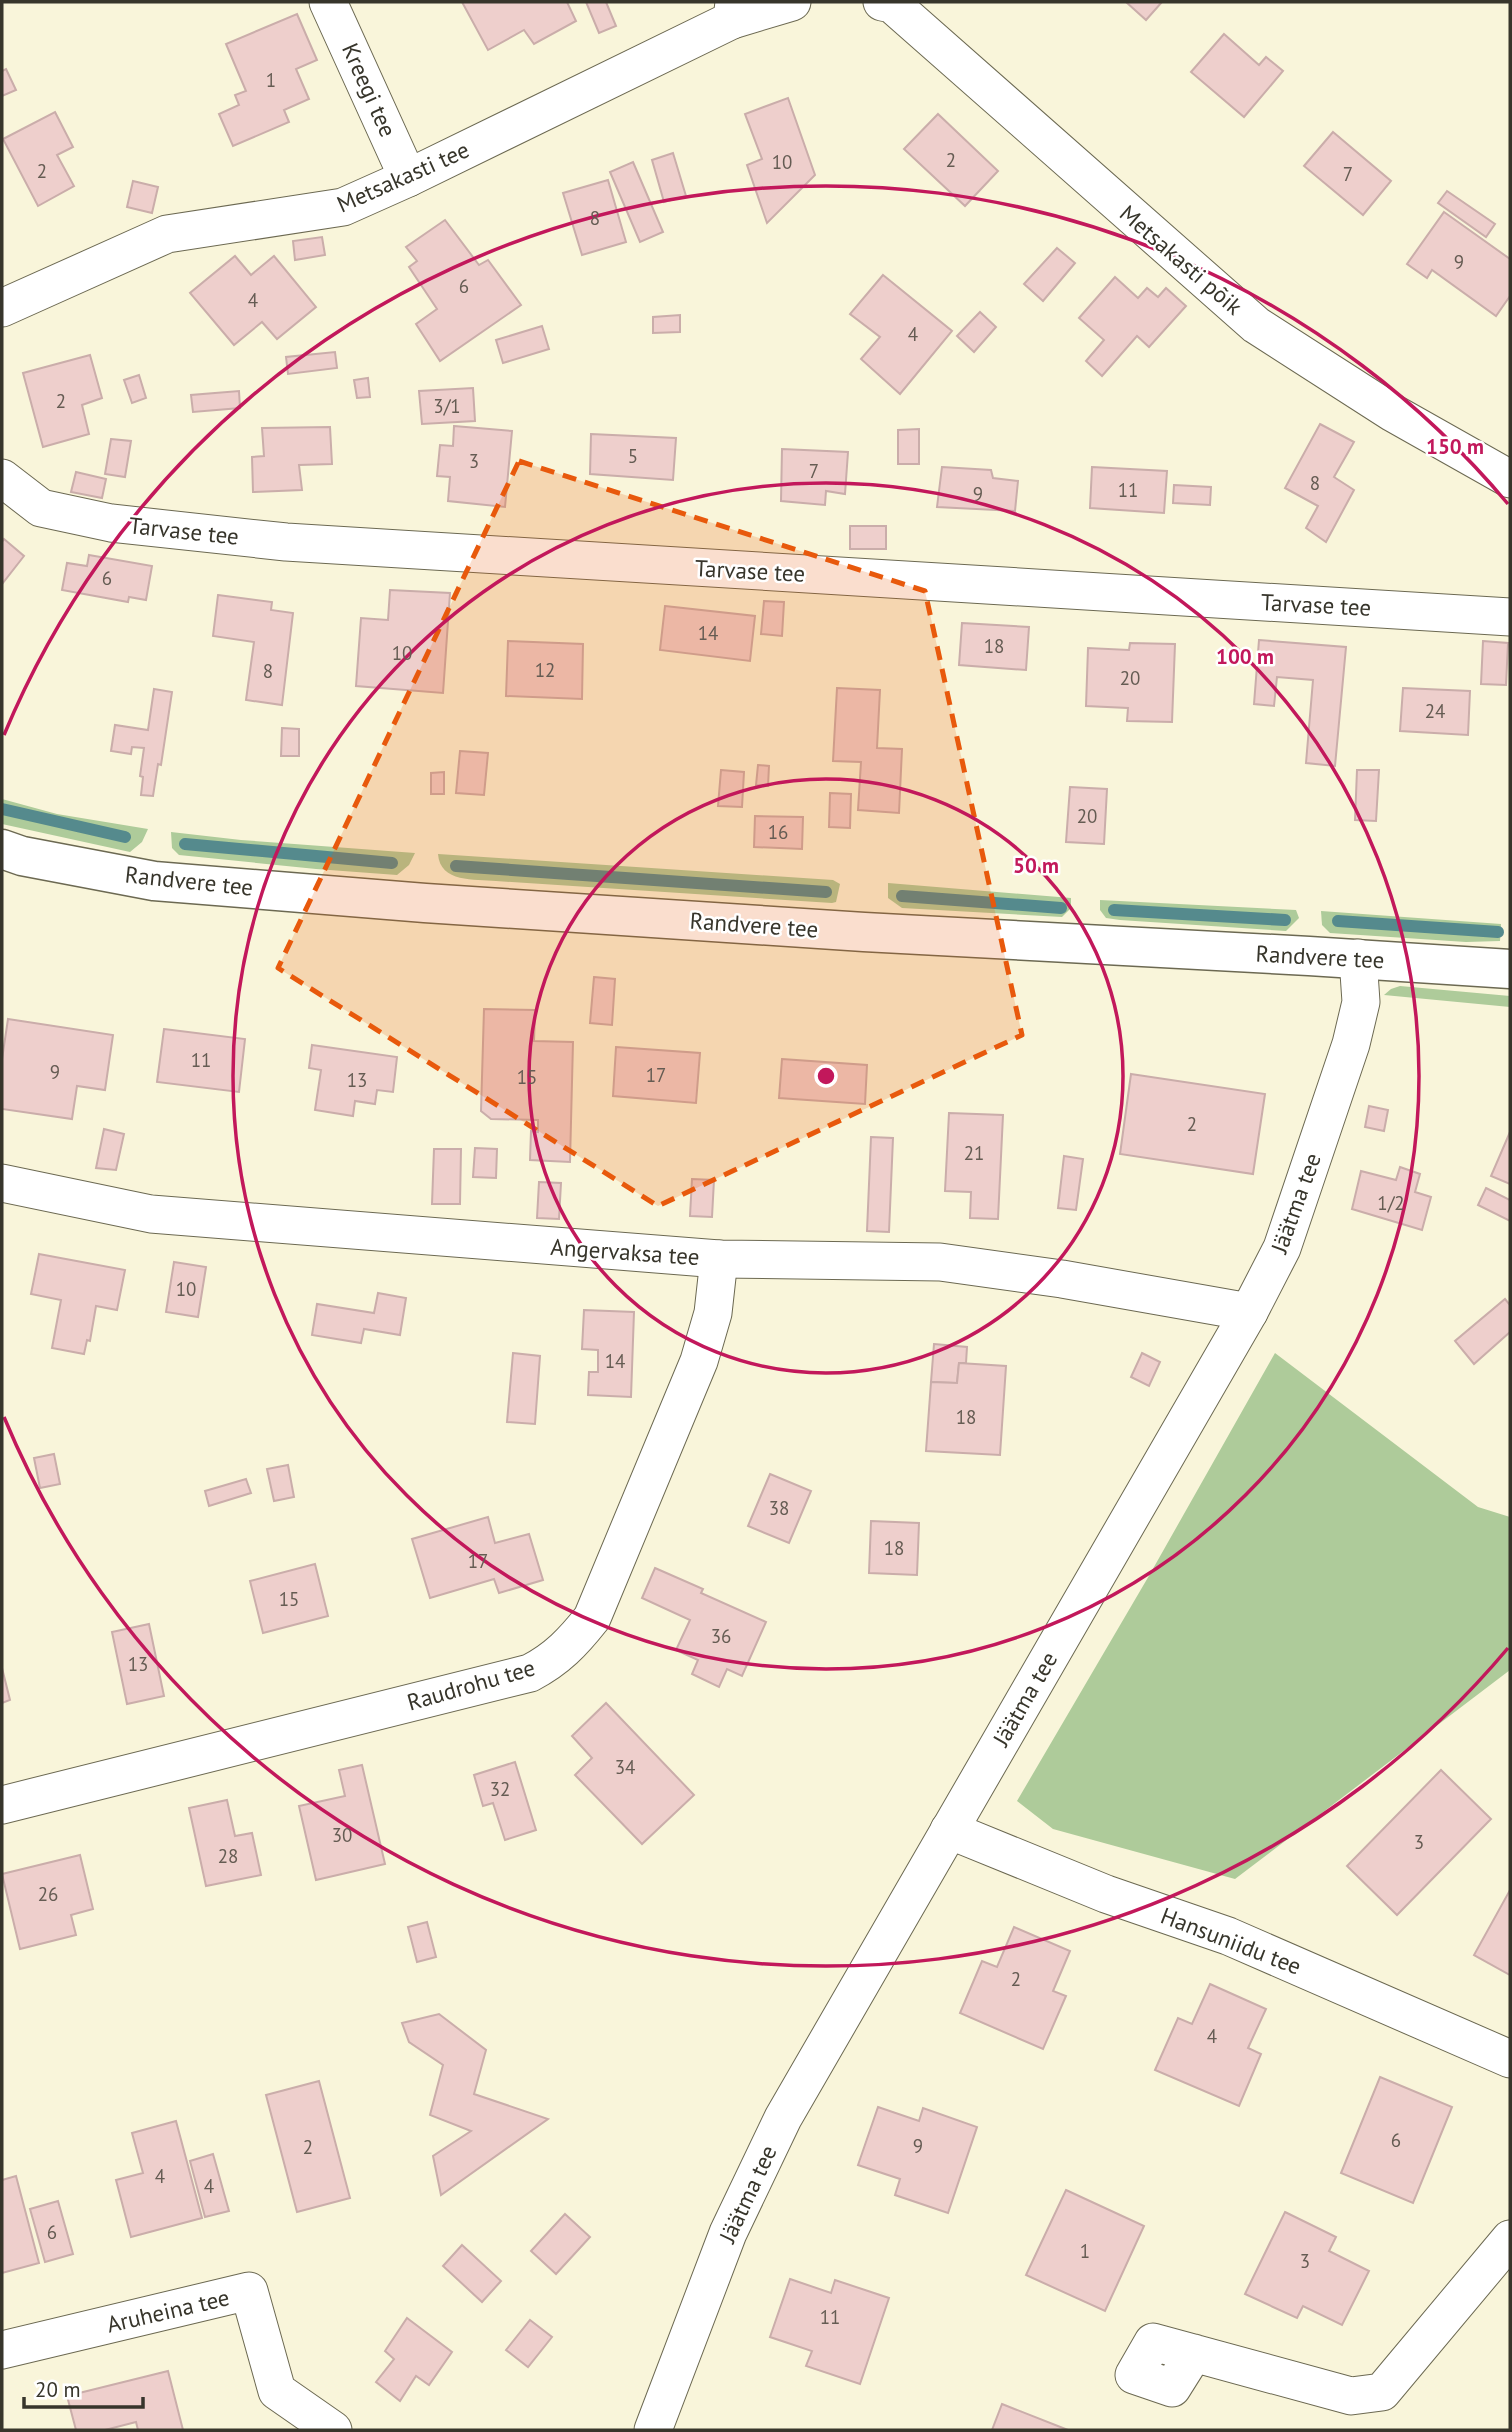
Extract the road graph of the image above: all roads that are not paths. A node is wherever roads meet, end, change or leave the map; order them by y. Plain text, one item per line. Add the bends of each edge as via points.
1 (328, 2) edge
2 (792, 2) edge
3 (882, 2) edge
4 (733, 11) edge
5 (408, 178) junction
6 (2, 308) edge
7 (2, 478) edge
8 (1510, 479) edge
9 (1510, 617) edge
10 (2, 849) edge
11 (1358, 958) junction
12 (1510, 969) edge
13 (2, 1183) edge
14 (719, 1259) junction
15 (1249, 1312) junction
16 (2, 1805) edge
17 (949, 1830) junction
18 (1510, 2059) edge
19 (1510, 2239) edge
20 (2, 2350) edge
21 (1194, 2353) dead end
22 (332, 2430) edge
23 (653, 2430) edge

1 - 5 street, Kreegi tee
2 - 4 street
3 - 8 street, Metsakasti põik via 892,4 1256,325 1393,413
4 - 5 street, Metsakasti tee
5 - 6 street, Metsakasti tee via 343,207 167,234
7 - 9 street, Tarvase tee via 41,508 52,511 111,523 286,542
10 - 11 street, Randvere tee via 154,881 411,902
11 - 12 street, Randvere tee
11 - 15 street, Jäätma tee via 1361,1002 1352,1044 1282,1248
13 - 14 street, Angervaksa tee via 152,1214
14 - 15 street, Angervaksa tee via 940,1262
14 - 16 street, Raudrohu tee via 713,1313 699,1362 592,1618 549,1663 530,1673
15 - 17 street, Jäätma tee
17 - 18 street, Hansuniidu tee via 1106,1894 1228,1936
17 - 23 street, Jäätma tee via 783,2118 728,2233
19 - 21 street via 1382,2392 1351,2396
20 - 22 street, Aruheina tee via 250,2291 277,2391

